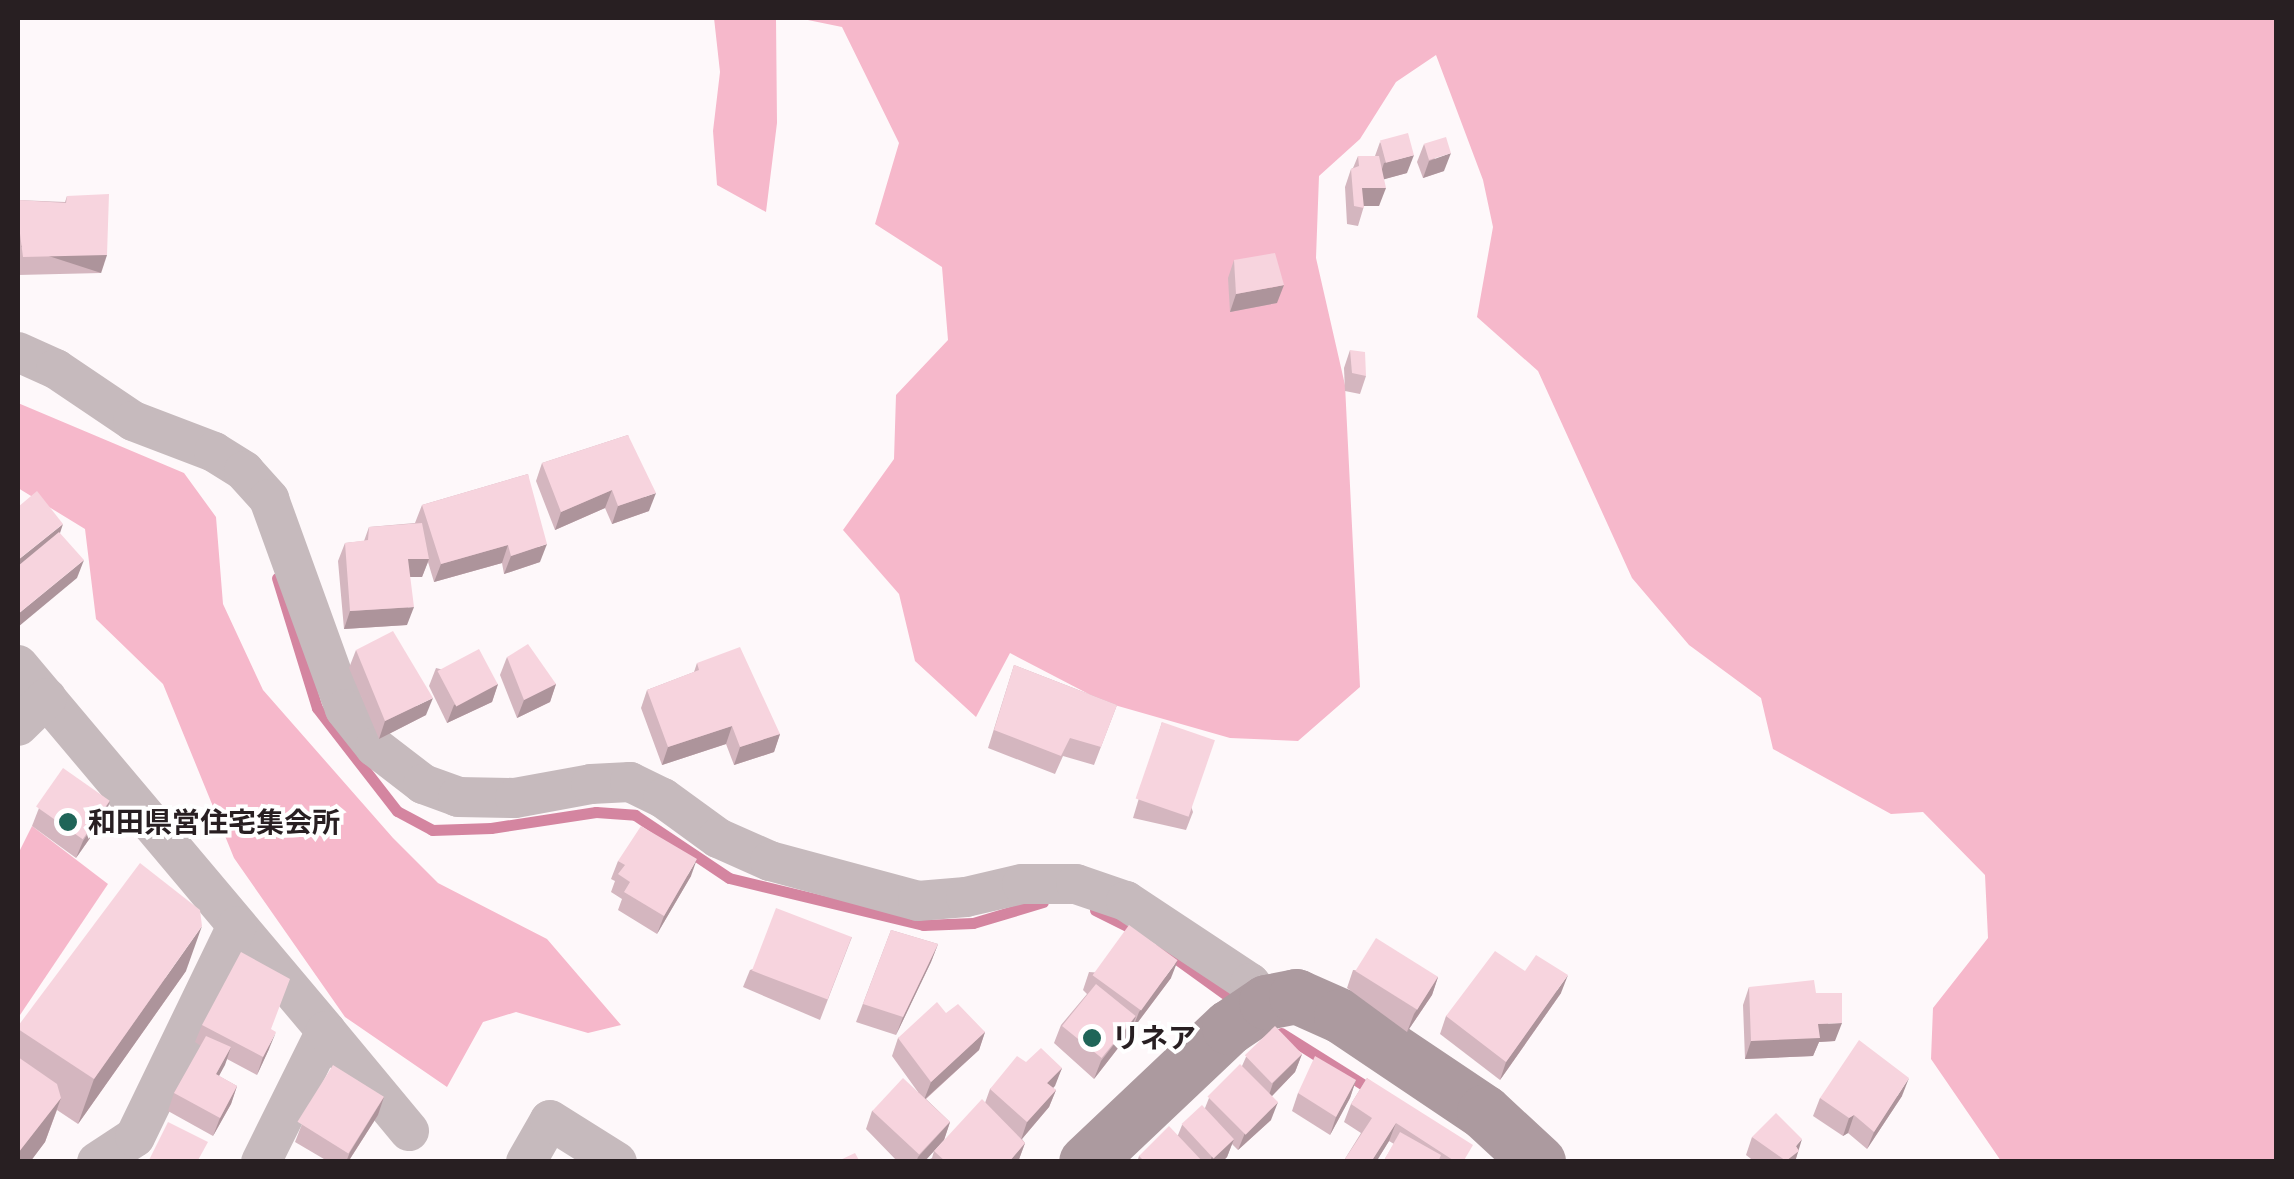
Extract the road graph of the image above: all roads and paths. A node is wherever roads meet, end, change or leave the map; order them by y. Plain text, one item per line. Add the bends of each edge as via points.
1 (18, 352) edge
2 (18, 665) edge
3 (47, 698) junction
4 (18, 726) edge
5 (237, 926) junction
6 (1266, 1002) junction
7 (326, 1031) junction
8 (408, 1131) dead end
9 (129, 1149) edge
10 (96, 1162) edge
11 (260, 1162) edge
12 (526, 1162) edge
13 (618, 1162) edge
14 (1086, 1162) edge
15 (1538, 1162) edge

1 - 6 street via 69,376 133,421 244,470 270,498 345,709 374,747 423,784 458,797 515,798 630,782 718,838 770,861 918,901 1022,884 1076,884 1126,901 1250,983
2 - 3 street
3 - 4 street
3 - 5 street
5 - 7 street
5 - 9 street
6 - 14 street via 1229,1026
6 - 15 street via 1296,996 1341,1016 1484,1112
7 - 8 street
7 - 11 street
9 - 10 street
12 - 13 street via 550,1120

